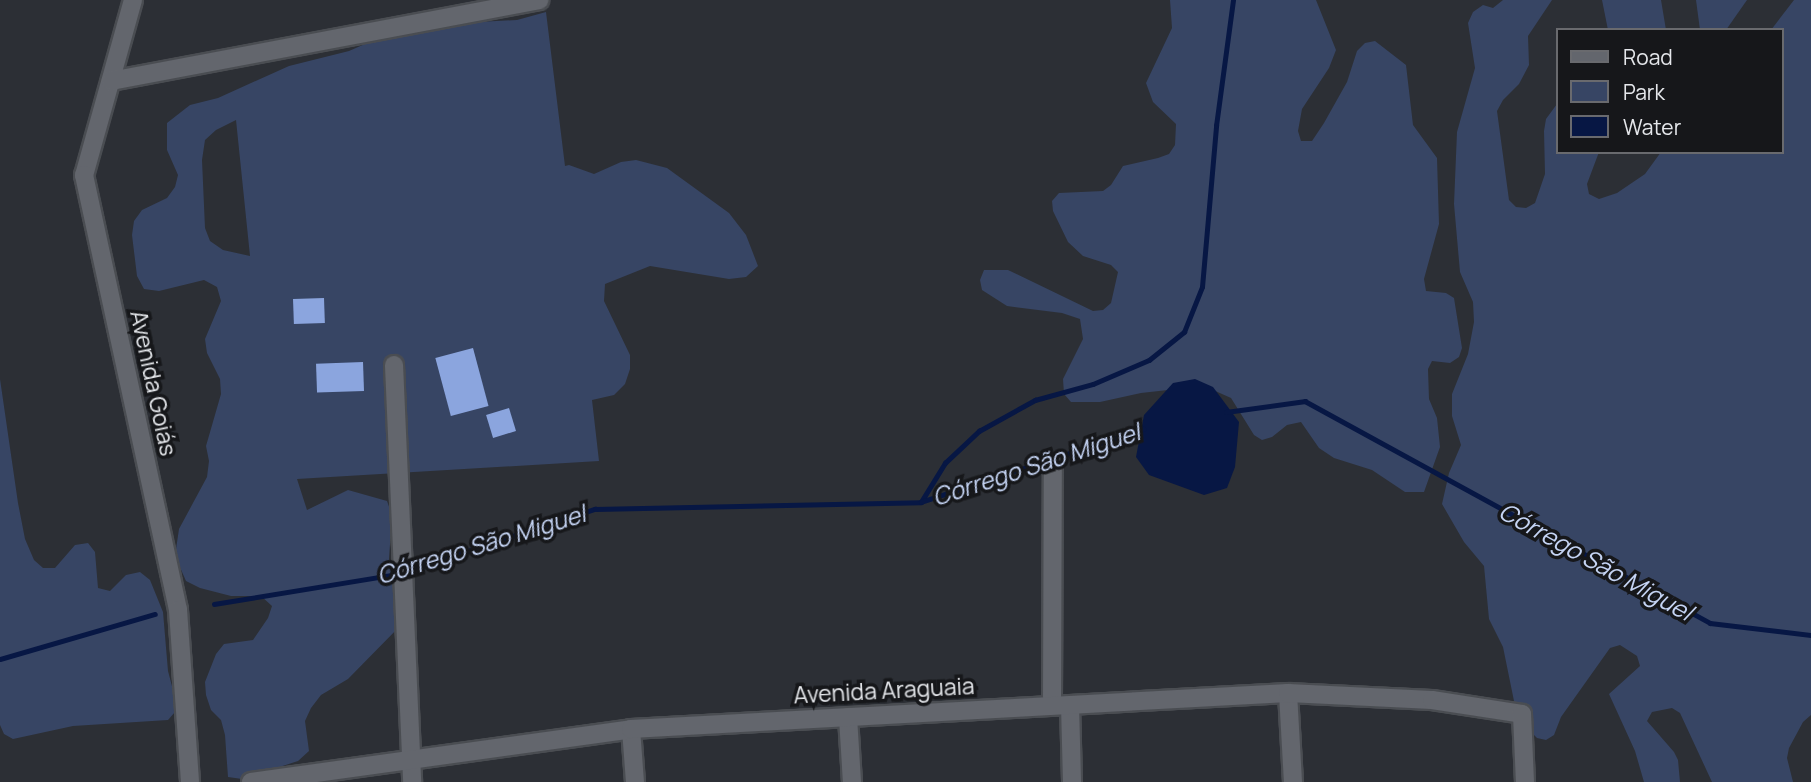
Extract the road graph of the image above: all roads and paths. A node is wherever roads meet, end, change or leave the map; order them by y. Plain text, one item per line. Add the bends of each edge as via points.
1 (133, 0) edge
2 (539, 0) edge
3 (111, 81) junction
4 (394, 365) dead end
5 (1053, 466) dead end
6 (1288, 692) junction
7 (1061, 705) junction
8 (848, 717) junction
9 (631, 729) junction
10 (411, 759) junction
11 (190, 782) edge
12 (251, 782) edge
13 (412, 782) edge
14 (635, 782) edge
15 (852, 782) edge
16 (1072, 782) edge
17 (1293, 782) edge
18 (1525, 782) edge

1 - 3 street, Avenida Goiás
2 - 3 street
3 - 11 street, Avenida Goiás via 84,175 178,610
4 - 10 street
5 - 7 street
6 - 7 street, Avenida Araguaia
6 - 17 street
6 - 18 street, Avenida Araguaia via 1432,700 1522,714
7 - 8 street, Avenida Araguaia
7 - 16 street
8 - 9 street, Avenida Araguaia
8 - 15 street
9 - 10 street, Avenida Araguaia
9 - 14 street
10 - 12 street, Avenida Araguaia
10 - 13 street

